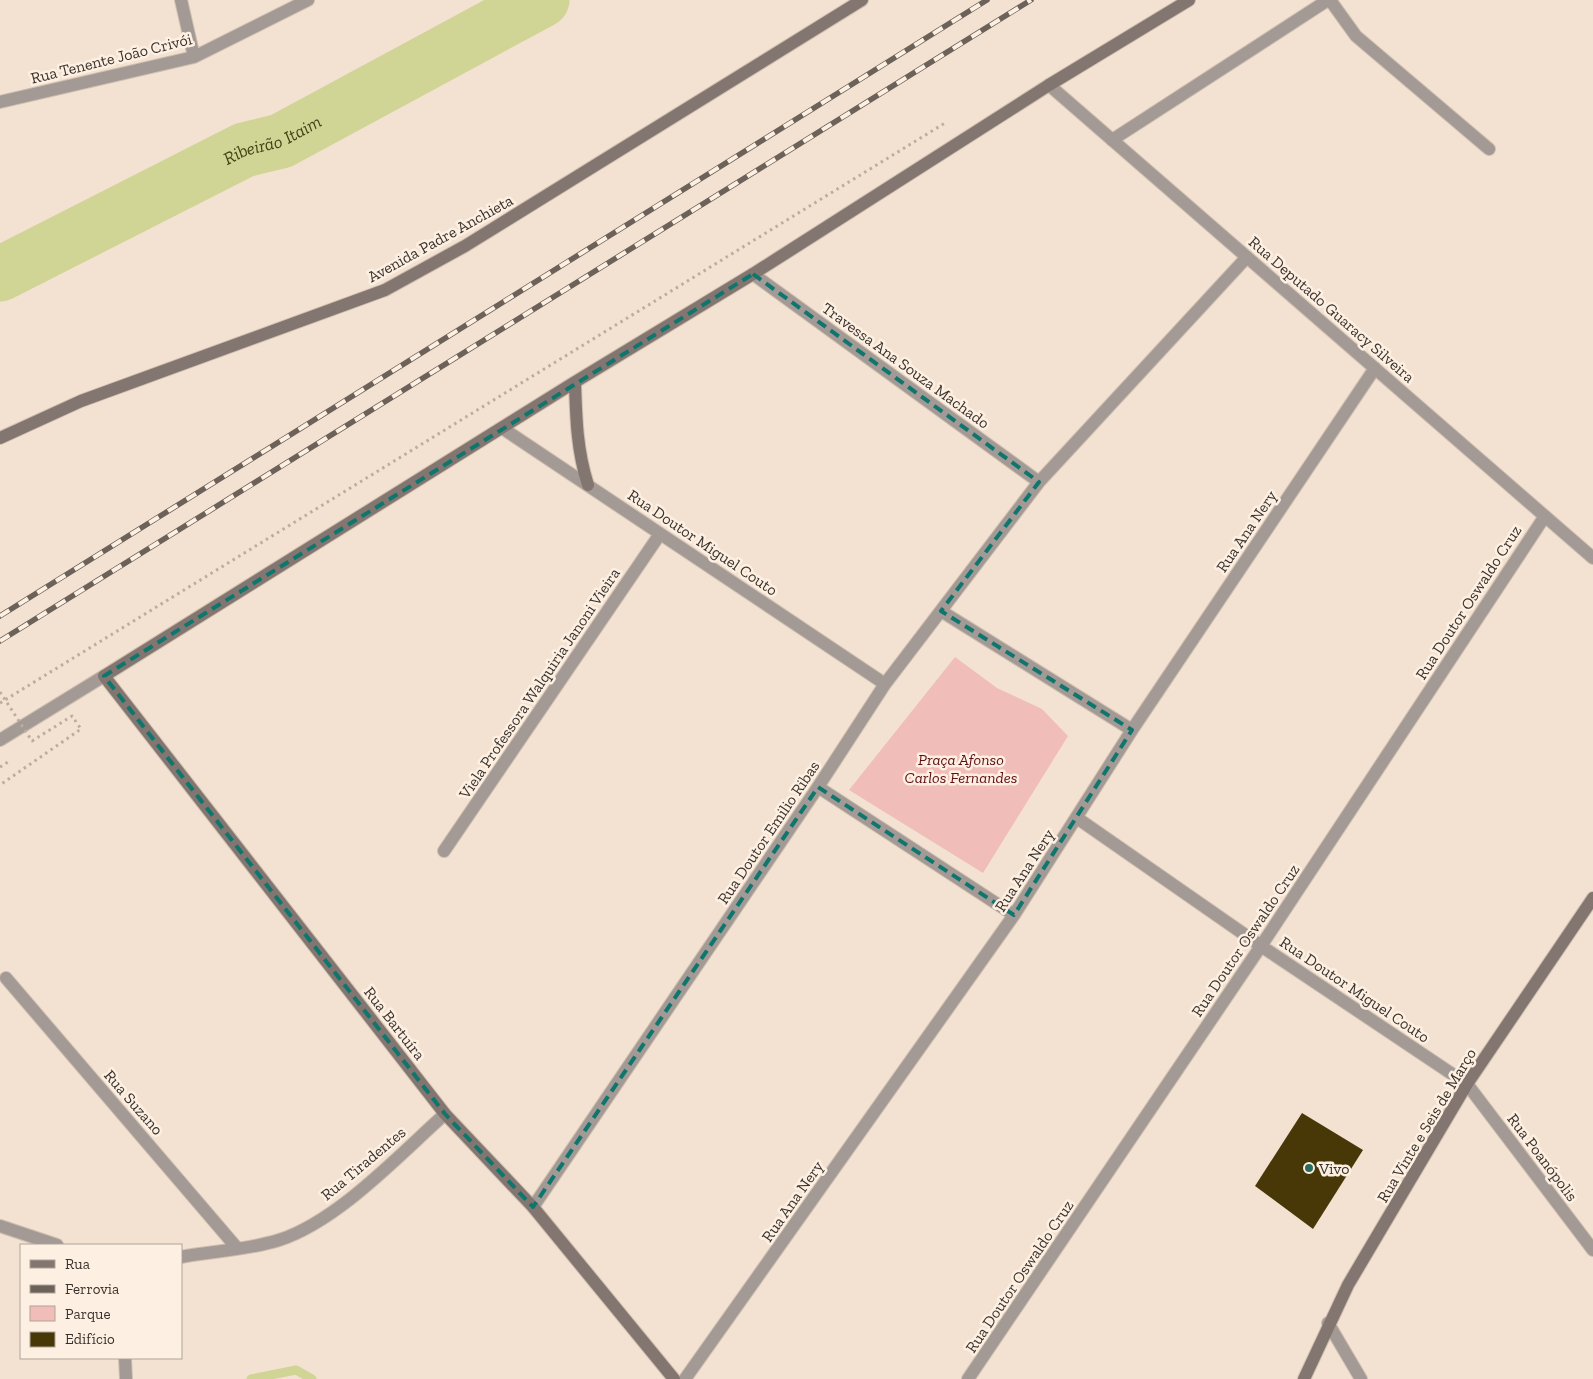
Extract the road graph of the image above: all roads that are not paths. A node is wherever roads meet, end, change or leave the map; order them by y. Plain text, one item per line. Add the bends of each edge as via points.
1 (181, 0) edge
2 (308, 0) edge
3 (862, 0) edge
4 (1189, 0) edge
5 (1329, 0) edge
6 (194, 57) junction
7 (1049, 85) junction
8 (0, 102) edge
9 (1112, 140) junction
10 (1489, 149) dead end
11 (1247, 257) junction
12 (754, 274) junction
13 (1375, 368) junction
14 (576, 382) junction
15 (502, 428) junction
16 (0, 438) edge
17 (1038, 482) junction
18 (588, 485) junction
19 (1545, 516) junction
20 (660, 534) junction
21 (1593, 558) edge
22 (941, 611) junction
23 (104, 676) junction
24 (885, 684) junction
25 (1132, 730) junction
26 (0, 740) edge
27 (818, 787) junction
28 (1077, 818) junction
29 (444, 851) dead end
30 (1593, 898) edge
31 (1014, 915) junction
32 (1261, 946) junction
33 (6, 978) dead end
34 (1467, 1084) junction
35 (445, 1114) junction
36 (533, 1207) junction
37 (0, 1226) edge
38 (54, 1244) edge
39 (237, 1248) junction
40 (1593, 1250) edge
41 (182, 1257) edge
42 (1328, 1323) junction
43 (125, 1359) edge
44 (126, 1375) edge
45 (674, 1379) edge
46 (685, 1379) edge
47 (968, 1379) edge
48 (1304, 1379) edge
49 (1361, 1379) edge

1 - 6 street
2 - 6 street, Rua Tenente João Crivói
3 - 16 main road, Avenida Padre Anchieta via 465,246 385,290 81,401
4 - 7 main road
5 - 9 street
5 - 10 street via 1356,36
6 - 8 street, Rua Tenente João Crivói
7 - 9 street, Rua Deputado Guaracy Silveira
7 - 12 main road
9 - 11 street, Rua Deputado Guaracy Silveira
11 - 13 street, Rua Deputado Guaracy Silveira
11 - 17 street, Rua Doutor Emilio Ribas
12 - 14 main road
12 - 17 street, Travessa Ana Souza Machado
13 - 19 street, Rua Deputado Guaracy Silveira
13 - 25 street, Rua Ana Nery
14 - 15 main road
14 - 18 main road via 577,438
15 - 18 street, Rua Doutor Miguel Couto
15 - 23 main road
17 - 22 street, Rua Doutor Emilio Ribas
18 - 20 street, Rua Doutor Miguel Couto
19 - 21 street, Rua Deputado Guaracy Silveira
19 - 32 street, Rua Doutor Oswaldo Cruz
20 - 24 street, Rua Doutor Miguel Couto
20 - 29 street, Viela Professora Walquiria Janoni Vieira
22 - 24 street, Rua Doutor Emilio Ribas
22 - 25 street
23 - 26 street
23 - 35 main road, Rua Bartuíra
24 - 27 street, Rua Doutor Emilio Ribas
25 - 28 street, Rua Ana Nery
27 - 31 street
27 - 36 street, Rua Doutor Emilio Ribas
28 - 31 street, Rua Ana Nery
28 - 32 street, Rua Doutor Miguel Couto
30 - 34 main road, Rua Vinte e Seis de Março
31 - 46 street, Rua Ana Nery
32 - 34 street, Rua Doutor Miguel Couto
32 - 47 street, Rua Doutor Oswaldo Cruz
33 - 39 street, Rua Suzano
34 - 40 street, Rua Poanópolis
34 - 42 main road, Rua Vinte e Seis de Março
35 - 36 main road, Rua Bartuíra
35 - 39 street, Rua Tiradentes via 340,1207 282,1240
36 - 45 main road, Rua Bartuíra
37 - 38 street
39 - 41 street, Rua Tiradentes
42 - 48 main road, Rua Vinte e Seis de Março
42 - 49 street
43 - 44 street

